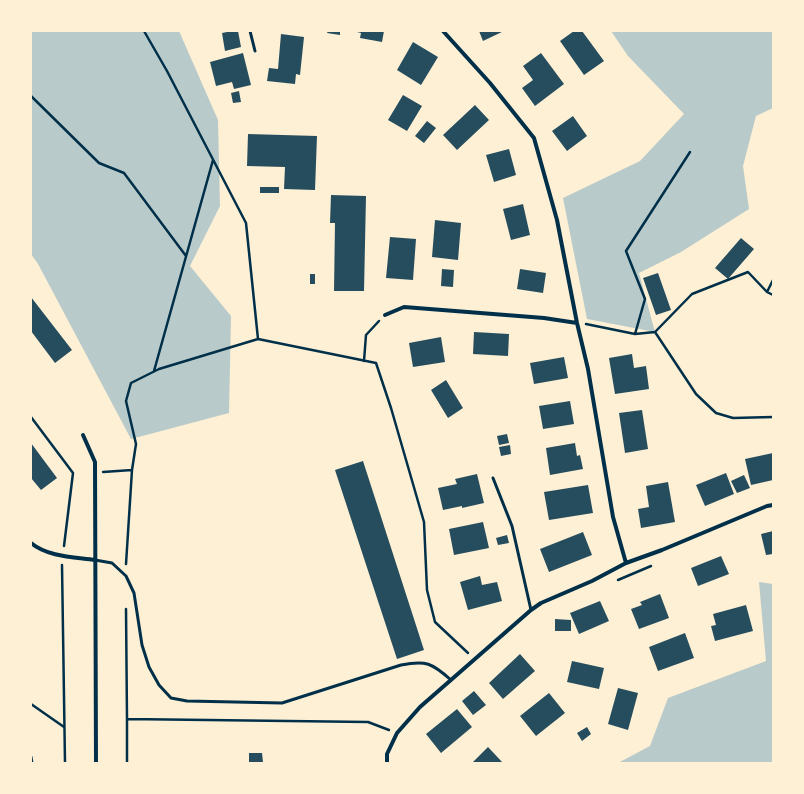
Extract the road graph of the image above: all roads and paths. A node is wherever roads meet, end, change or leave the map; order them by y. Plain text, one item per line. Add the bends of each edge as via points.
1 (144, 31) edge
2 (250, 31) edge
3 (443, 31) edge
4 (255, 51) dead end
5 (31, 96) edge
6 (690, 152) dead end
7 (213, 160) junction
8 (186, 256) junction
9 (773, 280) edge
10 (767, 292) junction
11 (773, 295) edge
12 (385, 315) joint
13 (577, 323) junction
14 (655, 332) junction
15 (634, 334) junction
16 (258, 339) junction
17 (364, 361) junction
18 (154, 372) junction
19 (31, 417) edge
20 (773, 417) edge
21 (83, 435) dead end
22 (132, 470) junction
23 (95, 473) junction
24 (493, 478) dead end
25 (773, 505) edge
26 (31, 543) edge
27 (62, 556) junction
28 (95, 560) junction
29 (626, 563) junction
30 (656, 564) dead end
31 (126, 576) junction
32 (612, 582) dead end
33 (126, 608) dead end
34 (531, 610) junction
35 (474, 659) junction
36 (451, 680) junction
37 (31, 704) edge
38 (127, 719) junction
39 (64, 728) junction
40 (397, 733) junction
41 (31, 757) edge
42 (32, 763) edge
43 (64, 763) edge
44 (96, 763) edge
45 (127, 763) edge
46 (387, 763) edge

1 - 7 path
2 - 4 lane
3 - 13 street via 490,83 534,138 557,220
5 - 8 path via 99,163 124,173
6 - 15 path via 626,251 645,299
7 - 8 path
7 - 16 path via 246,223
8 - 18 path
9 - 10 path
10 - 11 path
10 - 14 path via 748,272 692,294
12 - 13 street via 404,307
12 - 17 path via 366,335
13 - 15 path
13 - 29 street via 588,369 613,517
14 - 15 path
14 - 20 path via 696,394 716,413 733,418
16 - 17 path
16 - 18 path
17 - 35 path via 376,363 424,522 427,590 435,622
18 - 22 path via 131,384 126,401 136,444
19 - 27 path via 73,473
21 - 23 street via 95,462
22 - 23 path
22 - 31 path
23 - 28 street
24 - 34 lane via 512,526
25 - 29 street
26 - 27 street via 37,548
27 - 28 street
27 - 39 path
28 - 31 lane via 112,564
28 - 44 street
29 - 34 street
30 - 32 path
31 - 36 lane via 134,593 142,645 149,667 159,685 171,698 186,701 282,703 419,662 434,666
33 - 38 path
34 - 35 street
35 - 36 street
36 - 40 street via 420,707
37 - 39 path
38 - 40 path via 368,722
38 - 45 path
39 - 43 path
40 - 46 street via 387,754
41 - 42 lane

